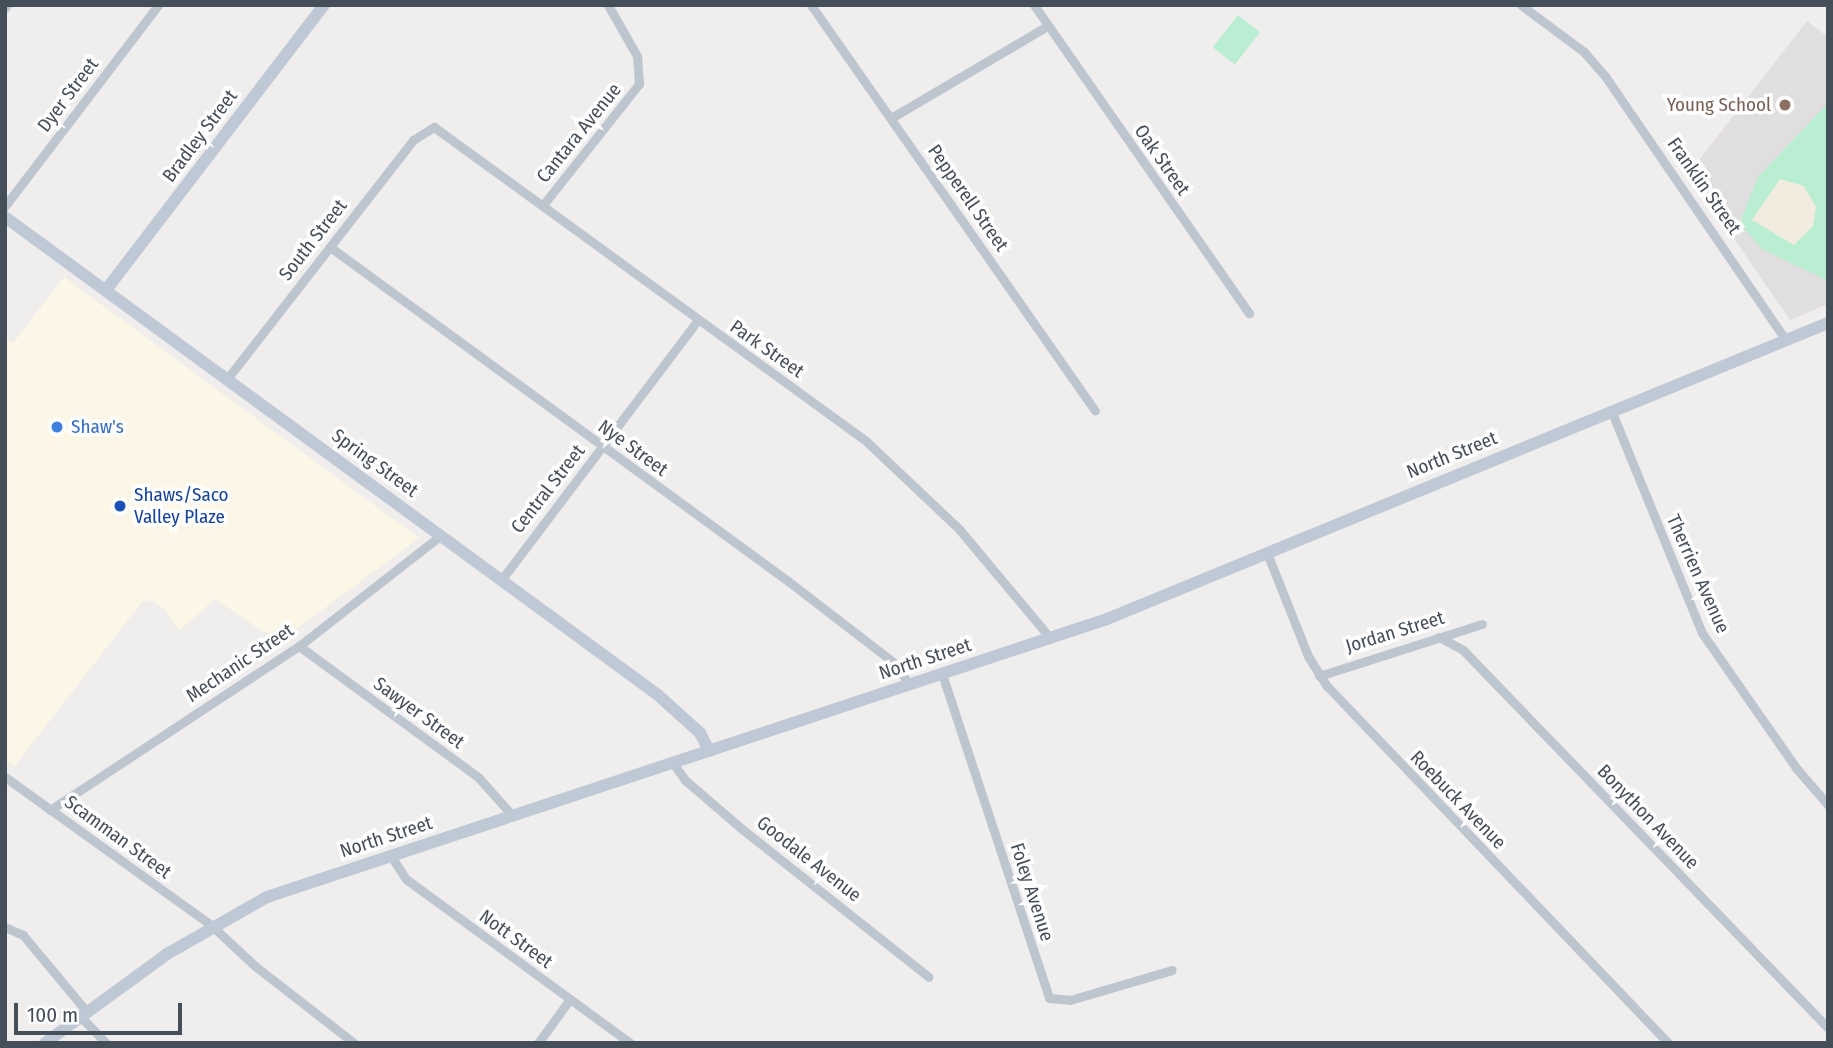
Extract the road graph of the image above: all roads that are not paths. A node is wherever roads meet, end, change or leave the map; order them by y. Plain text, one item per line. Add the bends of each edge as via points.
1 (158, 5) edge
2 (324, 5) edge
3 (608, 5) edge
4 (811, 5) edge
5 (1034, 5) edge
6 (1521, 5) edge
7 (1047, 26) junction
8 (891, 118) junction
9 (430, 126) joint
10 (543, 205) junction
11 (5, 206) edge
12 (5, 217) edge
13 (330, 247) junction
14 (106, 290) junction
15 (1249, 313) dead end
16 (697, 321) junction
17 (1828, 323) edge
18 (1786, 340) junction
19 (227, 379) junction
20 (1611, 410) junction
21 (1095, 411) dead end
22 (602, 448) junction
23 (441, 535) junction
24 (1266, 553) junction
25 (502, 579) junction
26 (1482, 624) dead end
27 (1439, 637) junction
28 (1050, 638) junction
29 (299, 646) junction
30 (942, 674) junction
31 (1319, 676) junction
32 (909, 685) junction
33 (709, 751) junction
34 (673, 763) junction
35 (5, 777) edge
36 (1828, 805) edge
37 (50, 810) junction
38 (512, 815) junction
39 (391, 856) junction
40 (211, 925) junction
41 (5, 927) edge
42 (1172, 970) dead end
43 (929, 977) dead end
44 (570, 999) junction
45 (83, 1014) junction
46 (1828, 1028) edge
47 (46, 1043) edge
48 (106, 1043) edge
49 (354, 1043) edge
50 (538, 1043) edge
51 (629, 1043) edge
52 (1668, 1043) edge

1 - 11 street, Dyer Street
2 - 14 main road, Bradley Street
3 - 10 street, Cantara Avenue via 637,56 639,84
4 - 8 street, Pepperell Street
5 - 7 street, Oak Street
6 - 18 street, Franklin Street via 1584,52 1605,76
7 - 8 street
7 - 15 street, Oak Street
8 - 21 street, Pepperell Street
9 - 10 street, Park Street
9 - 13 street, South Street via 412,140
10 - 16 street, Park Street
12 - 14 main road, Spring Street
13 - 19 street, South Street
13 - 22 street, Nye Street
14 - 19 main road, Spring Street
16 - 22 street, Central Street
16 - 28 street, Park Street via 903,473 960,529
17 - 18 main road, North Street
18 - 20 main road, North Street
19 - 23 main road, Spring Street
20 - 24 main road, North Street
20 - 36 street, Therrien Avenue via 1697,622 1797,769
22 - 25 street, Central Street
22 - 32 street, Nye Street via 886,657
23 - 25 main road, Spring Street
23 - 29 street, Mechanic Street
24 - 28 main road, North Street
24 - 31 street, Roebuck Avenue
25 - 33 main road, Spring Street via 674,707 700,733
26 - 27 street, Jordan Street
27 - 31 street, Jordan Street
27 - 46 street, Bonython Avenue via 1463,650
28 - 30 main road, North Street
29 - 37 street, Mechanic Street
29 - 38 street, Sawyer Street via 478,777
30 - 32 main road, North Street
30 - 42 street, Foley Avenue via 1047,995 1053,1001 1070,1000
31 - 52 street, Roebuck Avenue
32 - 33 main road, North Street
33 - 34 main road, North Street
34 - 38 main road, North Street
34 - 43 street, Goodale Avenue via 685,780 742,829
35 - 37 street, Scamman Street
37 - 40 street, Scamman Street
38 - 39 main road, North Street
39 - 40 main road, North Street via 267,897
39 - 44 street, Nott Street via 406,879
40 - 45 main road, North Street
40 - 49 street, Scamman Street via 255,966
41 - 45 street via 23,935
44 - 50 street
44 - 51 street, Nott Street
45 - 47 main road, North Street
45 - 48 street

